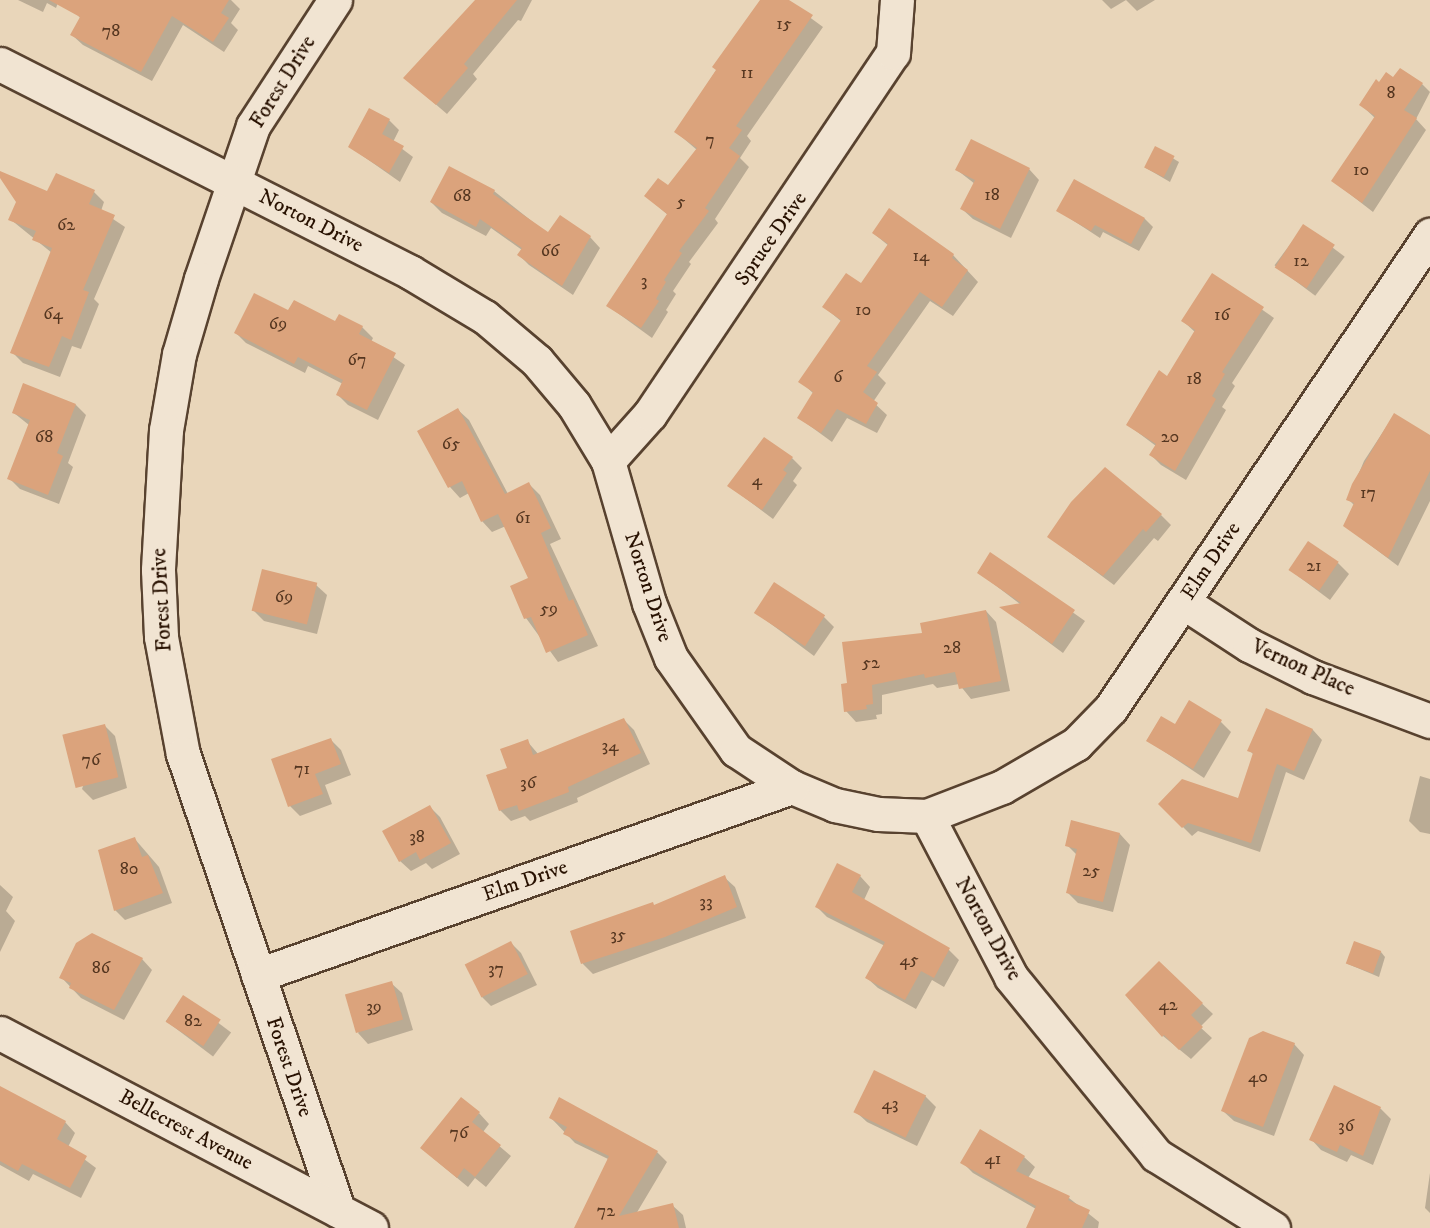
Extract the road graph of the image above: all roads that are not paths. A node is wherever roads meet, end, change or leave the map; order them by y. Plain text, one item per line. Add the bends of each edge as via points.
1 (335, 0) edge
2 (897, 0) edge
3 (0, 64) edge
4 (234, 182) junction
5 (1430, 235) edge
6 (608, 461) junction
7 (1183, 602) junction
8 (1430, 721) edge
9 (792, 787) junction
10 (927, 816) junction
11 (258, 975) junction
12 (0, 1033) edge
13 (338, 1210) junction
14 (371, 1228) edge
15 (1273, 1228) edge

1 - 4 street, Forest Drive via 253,126
2 - 6 street, Spruce Drive via 893,53 650,414
3 - 4 street, Norton Drive
4 - 6 street, Norton Drive via 410,272 484,317 537,361 574,405
4 - 11 street, Forest Drive via 179,354 166,430 158,570 161,636 183,754
5 - 7 street, Elm Drive
6 - 9 street, Norton Drive via 649,603 671,658 736,750
7 - 8 street, Vernon Place via 1249,645 1312,677
7 - 10 street, Elm Drive via 1112,708 1076,744 1002,786
9 - 10 street, Norton Drive via 835,805 878,814
9 - 11 street, Elm Drive
10 - 15 street, Norton Drive via 1011,977 1156,1155
11 - 13 street, Forest Drive
12 - 13 street, Bellecrest Avenue
13 - 14 street, Bellecrest Avenue

